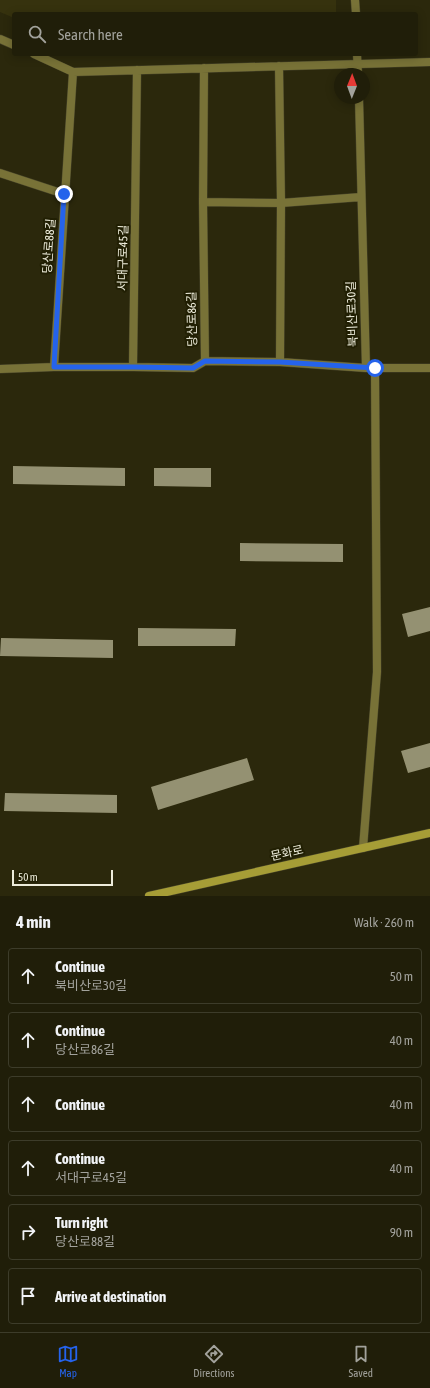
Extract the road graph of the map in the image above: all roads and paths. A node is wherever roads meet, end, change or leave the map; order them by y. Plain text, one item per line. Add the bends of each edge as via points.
1 (355, 0) edge
2 (356, 12) edge
3 (0, 39) edge
4 (12, 44) edge
5 (38, 56) edge
6 (357, 56) edge
7 (430, 62) edge
8 (358, 64) junction
9 (279, 66) junction
10 (204, 68) junction
11 (358, 68) edge
12 (137, 70) junction
13 (73, 72) junction
14 (358, 104) edge
15 (0, 173) edge
16 (64, 194) junction
17 (361, 197) junction
18 (203, 202) junction
19 (281, 204) junction
20 (205, 361) junction
21 (280, 362) junction
22 (54, 367) junction
23 (133, 367) junction
24 (366, 368) junction
25 (375, 368) junction
26 (430, 368) edge
27 (0, 369) edge
28 (430, 833) edge
29 (363, 848) junction
30 (149, 896) edge

1 - 2 street
3 - 4 street
5 - 13 street
6 - 8 street
7 - 8 street
8 - 9 street
8 - 11 street
9 - 10 street
9 - 19 street
10 - 12 street
10 - 18 street, 당산로86길
12 - 13 street
12 - 23 street, 서대구로45길
13 - 16 street, 당산로88길
14 - 17 street, 북비산로30길
15 - 16 street
16 - 22 street, 당산로88길
17 - 19 street
17 - 24 street, 북비산로30길
18 - 19 street
18 - 20 street, 당산로86길
19 - 21 street
20 - 21 street, 당산로86길
20 - 23 street via 193,368
21 - 24 street
22 - 23 street
22 - 27 street
24 - 25 street
25 - 26 street
25 - 29 street via 377,672
28 - 29 main road, 문화로
29 - 30 main road, 문화로

